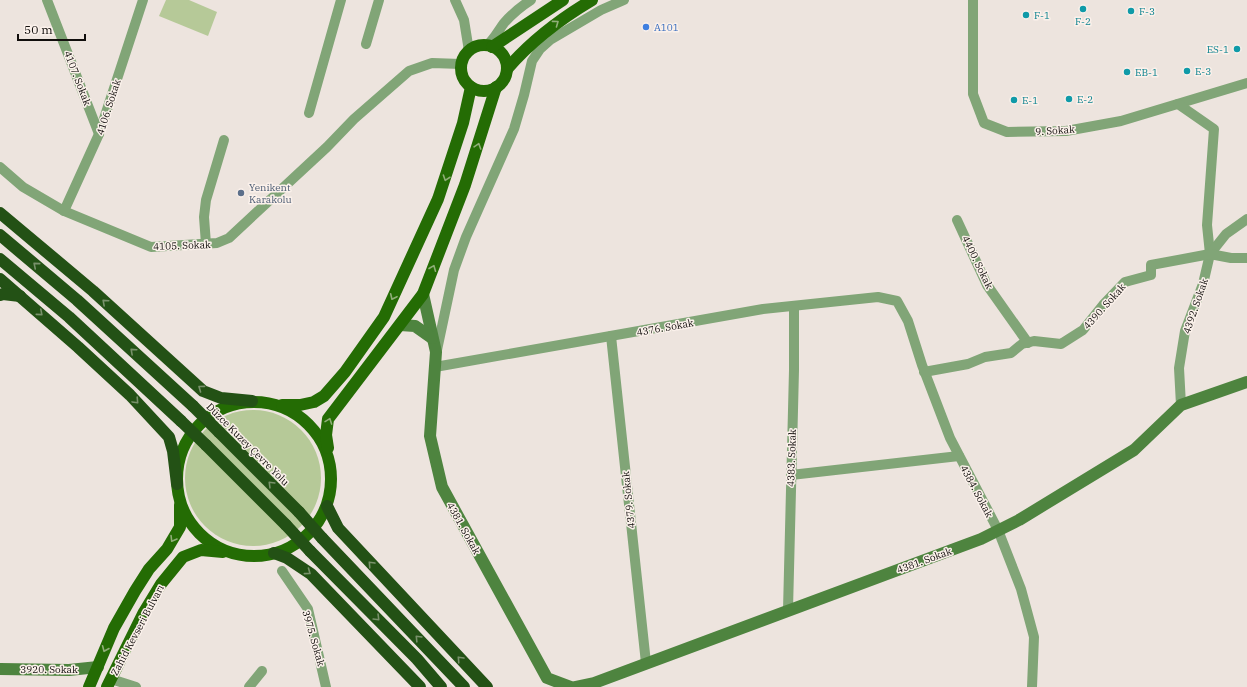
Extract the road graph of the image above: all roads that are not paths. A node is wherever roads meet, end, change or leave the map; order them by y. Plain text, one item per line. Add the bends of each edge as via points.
1 (47, 0) edge
2 (143, 0) edge
3 (341, 0) edge
4 (379, 0) edge
5 (455, 0) edge
6 (530, 0) edge
7 (563, 0) edge
8 (592, 0) edge
9 (624, 0) edge
10 (973, 0) edge
11 (517, 4) edge
12 (366, 44) dead end
13 (489, 46) junction
14 (469, 51) junction
15 (462, 64) junction
16 (507, 69) junction
17 (1247, 83) edge
18 (471, 87) junction
19 (496, 87) junction
20 (1178, 104) junction
21 (309, 113) dead end
22 (100, 134) junction
23 (224, 140) dead end
24 (0, 167) edge
25 (64, 211) junction
26 (0, 213) edge
27 (1247, 219) edge
28 (957, 220) dead end
29 (0, 235) edge
30 (206, 244) junction
31 (1210, 254) junction
32 (1247, 258) edge
33 (0, 259) edge
34 (0, 279) edge
35 (422, 294) junction
36 (0, 296) edge
37 (21, 296) junction
38 (897, 301) joint
39 (794, 306) junction
40 (400, 325) junction
41 (611, 336) junction
42 (432, 338) junction
43 (1028, 343) junction
44 (436, 352) junction
45 (435, 368) junction
46 (924, 372) junction
47 (1247, 382) edge
48 (252, 401) junction
49 (278, 405) junction
50 (1181, 405) junction
51 (959, 456) junction
52 (330, 459) junction
53 (791, 475) junction
54 (176, 484) junction
55 (180, 502) junction
56 (327, 506) junction
57 (998, 530) junction
58 (274, 553) junction
59 (232, 554) junction
60 (282, 571) dead end
61 (788, 610) junction
62 (646, 663) junction
63 (98, 667) junction
64 (0, 669) edge
65 (262, 671) dead end
66 (109, 683) edge
67 (89, 687) edge
68 (136, 687) edge
69 (249, 687) edge
70 (326, 687) edge
71 (420, 687) edge
72 (441, 687) edge
73 (464, 687) edge
74 (487, 687) edge
75 (571, 687) edge
76 (575, 687) edge
77 (1032, 687) edge

1 - 22 street, 4107. Sokak
2 - 22 street, 4106. Sokak
3 - 21 street
4 - 12 street
5 - 14 street via 464,20
6 - 11 street
7 - 13 main road
16 -> 8 main road via 552,26
9 - 44 street via 550,40 532,61 514,129 454,270
10 - 20 street, 9. Sokak via 973,94 984,123 1006,132 1066,131 1121,121
11 - 13 street
13 - 14 main road via 480,46
13 - 16 main road via 503,56
14 - 15 main road
15 - 18 main road via 464,79
15 - 30 street, 4105. Sokak via 432,63 408,71 354,118 327,147 229,238
16 - 19 main road via 502,82
17 - 20 street, 9. Sokak
18 - 19 main road via 482,91
18 -> 49 main road via 464,123 438,199 384,317 345,372 324,396 314,402 300,405
35 -> 19 main road via 465,185
20 - 31 street via 1214,129 1207,225
22 - 25 street, 4106. Sokak
23 - 30 street via 206,200
24 - 25 street, 4105. Sokak via 23,187
25 - 30 street, 4105. Sokak via 151,247
48 -> 26 highway via 221,398 203,391 93,291
27 - 31 street via 1226,234
28 - 43 street, 4400. Sokak via 987,285
73 -> 29 highway, Düzce Kuzey Çevre Yolu, bridge via 299,512 193,406 77,300
31 - 32 street
31 - 43 street, 4390. Sokak via 1151,265 1151,275 1125,282 1083,330 1061,344 1034,341
31 - 50 street, 4392. Sokak via 1203,284 1185,331 1179,368
33 -> 72 highway, bridge via 69,317 181,420 412,654
34 - 37 highway
35 - 40 main road
35 - 42 street, 4381. Sokak
36 - 37 highway
37 -> 54 highway via 130,396 169,437
38 - 39 street, 4376. Sokak via 878,297
38 - 46 street, 4384. Sokak via 908,321
39 - 41 street, 4376. Sokak via 763,309
39 - 53 street, 4383. Sokak
40 - 42 street via 415,326
52 -> 40 main road via 326,435 328,419
41 - 45 street, 4376. Sokak
41 - 62 street, 4379. Sokak
42 - 44 street, 4381. Sokak
43 - 46 street, 4390. Sokak via 1022,344 1011,353
44 - 45 street, 4381. Sokak
45 - 75 street, 4381. Sokak via 430,436 442,487 547,678
46 - 51 street, 4384. Sokak
47 - 50 street, 4381. Sokak
48 - 49 main road
48 - 54 main road via 225,407 208,417 193,431 183,448
49 - 52 main road via 302,417 320,437
50 - 57 street, 4381. Sokak via 1134,450 1019,520
51 - 53 street
51 - 57 street, 4384. Sokak
52 - 56 main road, Zahid Kevseri Bulvarı via 332,482
53 - 61 street, 4383. Sokak
54 - 55 main road
55 - 59 main road via 191,524 209,542
55 -> 63 main road, Zahid Kevseri Bulvarı via 180,527 135,591 114,628
56 - 58 main road, Zahid Kevseri Bulvarı via 317,525 302,541
74 -> 56 highway via 338,528
57 - 61 street, 4381. Sokak
57 - 77 street, 4384. Sokak via 1022,589 1034,637
58 - 59 main road, Zahid Kevseri Bulvarı via 258,557
58 -> 71 highway via 287,558 311,574
59 - 66 main road, Zahid Kevseri Bulvarı via 201,550 183,557 161,584 144,612
60 - 70 street, 3975. Sokak via 308,609
61 - 62 street, 4381. Sokak
62 - 76 street, 4381. Sokak via 594,683
63 - 64 street, 3920. Sokak via 69,670
63 - 67 main road, Zahid Kevseri Bulvarı
65 - 69 street
66 - 68 street

